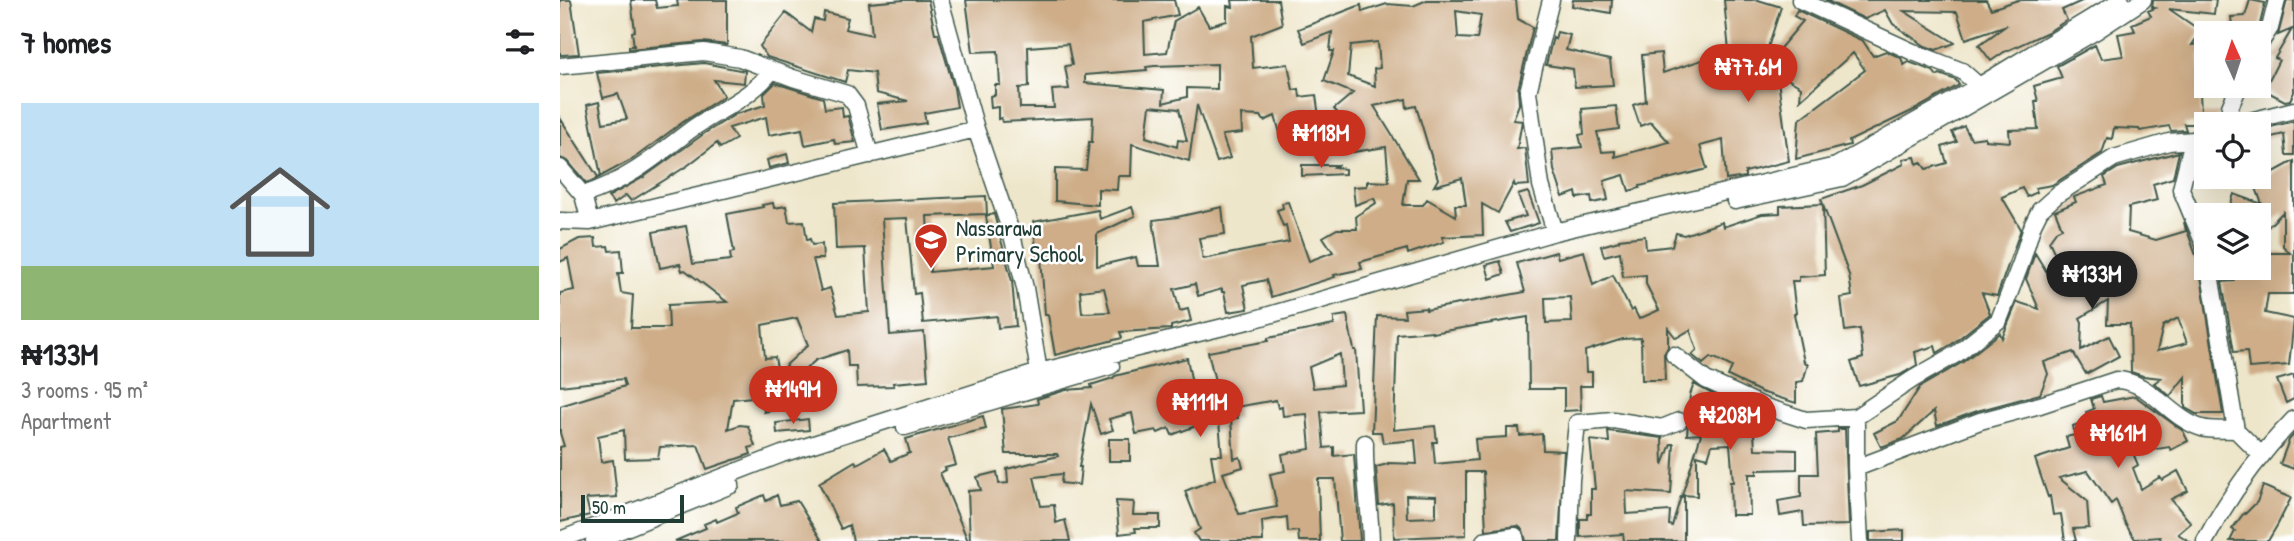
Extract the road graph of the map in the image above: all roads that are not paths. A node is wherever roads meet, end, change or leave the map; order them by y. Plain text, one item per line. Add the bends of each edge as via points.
1 (940, 0) edge
2 (1551, 0) edge
3 (1800, 0) edge
4 (2121, 0) edge
5 (2143, 0) edge
6 (2277, 0) edge
7 (2272, 21) edge
8 (560, 66) edge
9 (772, 71) junction
10 (1979, 86) junction
11 (2294, 110) edge
12 (2271, 116) edge
13 (976, 130) junction
14 (2194, 138) edge
15 (2194, 154) edge
16 (870, 155) junction
17 (560, 168) edge
18 (583, 195) junction
19 (560, 221) edge
20 (2194, 221) edge
21 (590, 222) junction
22 (1555, 232) junction
23 (2211, 280) edge
24 (1674, 355) dead end
25 (1039, 372) junction
26 (1856, 417) junction
27 (2294, 419) edge
28 (1679, 421) dead end
29 (2236, 429) junction
30 (1365, 443) dead end
31 (2260, 454) junction
32 (1856, 468) junction
33 (560, 540) edge
34 (594, 541) edge
35 (1371, 541) edge
36 (1484, 541) edge
37 (1516, 541) edge
38 (1569, 541) edge
39 (1860, 541) edge
40 (2205, 541) edge

1 - 13 street
2 - 22 street via 1528,92 1542,185
3 - 10 street via 1962,71
4 - 10 street
5 - 34 street via 1842,178 1558,241 1042,384 785,463
6 - 7 street
8 - 9 street via 704,52 740,58
9 - 16 street via 847,94 856,106
9 - 18 street via 624,179
10 - 22 street via 1836,166
11 - 12 street
13 - 16 street
13 - 25 street via 1012,235
14 - 26 street via 2114,158 2058,194 2033,224 1999,320 1958,353
15 - 20 street via 2181,190
16 - 21 street
17 - 18 street
18 - 21 street
19 - 21 street
22 - 25 street via 1252,320
23 - 29 street
24 - 26 street via 1706,380 1763,406 1806,419
25 - 33 street via 782,454
26 - 32 street
27 - 31 street
28 - 38 street via 1662,428 1612,420 1577,423
29 - 31 street
29 - 32 street via 2204,428 2185,420 2129,380 2116,380 1980,421
30 - 35 street
31 - 40 street
32 - 39 street
36 - 37 street via 1515,536

